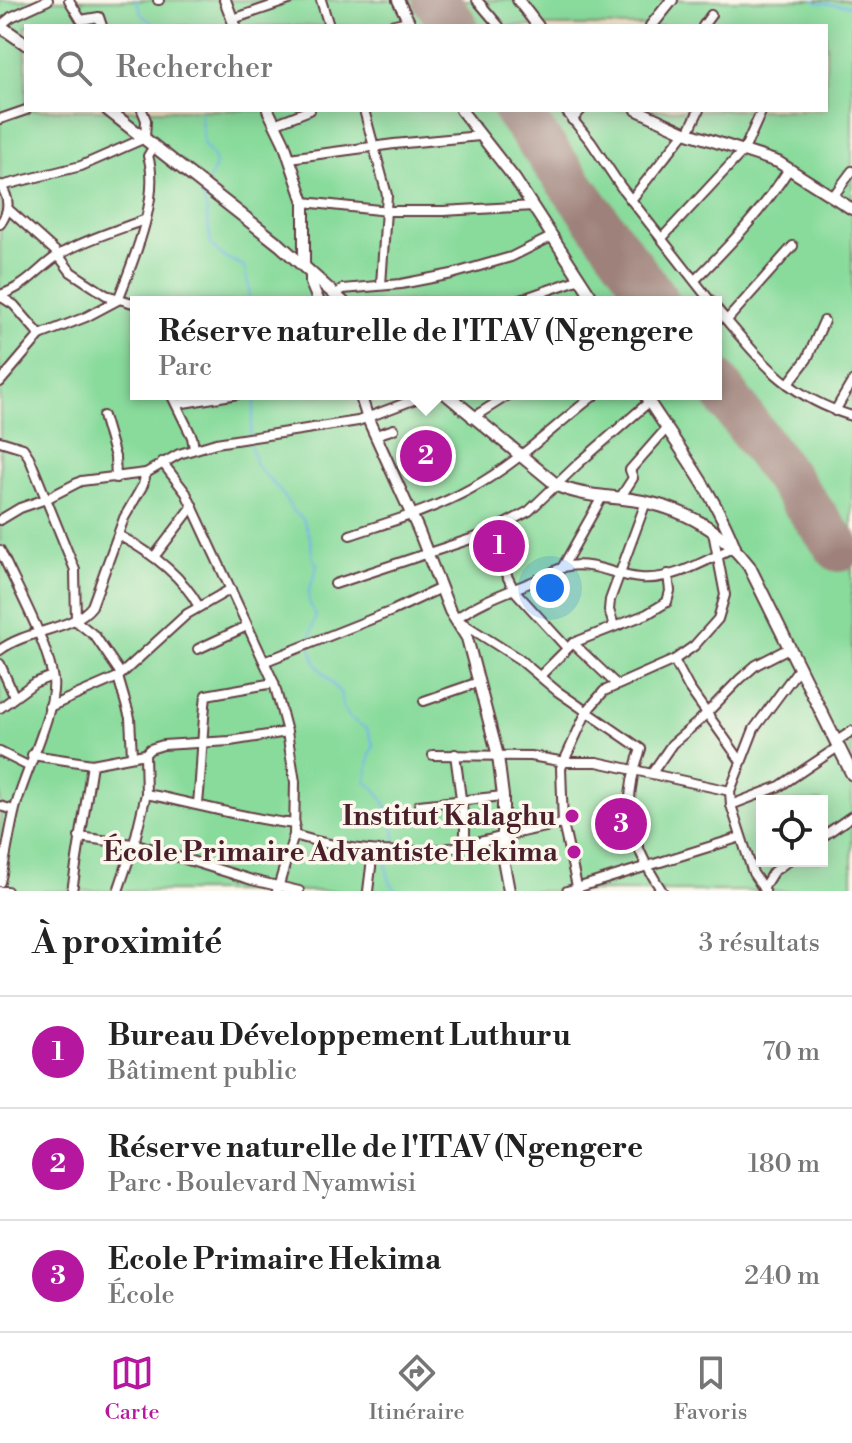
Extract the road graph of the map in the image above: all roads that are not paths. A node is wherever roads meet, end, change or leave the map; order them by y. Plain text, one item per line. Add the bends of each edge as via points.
1 (48, 0) edge
2 (69, 0) edge
3 (225, 0) edge
4 (289, 0) edge
5 (321, 0) edge
6 (398, 0) edge
7 (477, 0) edge
8 (518, 0) edge
9 (672, 0) edge
10 (711, 15) dead end
11 (234, 22) edge
12 (101, 24) edge
13 (328, 24) edge
14 (410, 24) edge
15 (497, 24) edge
16 (536, 24) edge
17 (653, 24) edge
18 (704, 24) edge
19 (0, 26) edge
20 (24, 43) edge
21 (24, 111) edge
22 (111, 112) edge
23 (143, 112) edge
24 (269, 112) edge
25 (305, 112) edge
26 (365, 112) edge
27 (462, 112) edge
28 (566, 112) edge
29 (579, 112) edge
30 (642, 112) edge
31 (698, 112) edge
32 (761, 112) edge
33 (0, 119) edge
34 (572, 120) junction
35 (274, 124) junction
36 (686, 132) junction
37 (480, 136) junction
38 (150, 142) junction
39 (376, 147) junction
40 (744, 150) junction
41 (289, 158) junction
42 (789, 169) junction
43 (852, 171) edge
44 (1, 186) edge
45 (834, 195) junction
46 (631, 200) junction
47 (304, 202) junction
48 (533, 206) junction
49 (8, 209) junction
50 (852, 209) edge
51 (388, 211) junction
52 (144, 220) junction
53 (0, 224) edge
54 (553, 236) junction
55 (662, 238) junction
56 (793, 246) dead end
57 (58, 255) junction
58 (308, 270) junction
59 (580, 279) junction
60 (695, 280) junction
61 (381, 285) junction
62 (0, 296) edge
63 (316, 296) edge
64 (336, 296) edge
65 (340, 296) edge
66 (531, 296) edge
67 (591, 296) edge
68 (707, 296) edge
69 (118, 300) junction
70 (130, 303) edge
71 (722, 315) edge
72 (727, 320) junction
73 (824, 321) dead end
74 (40, 335) junction
75 (0, 382) edge
76 (852, 382) edge
77 (788, 384) junction
78 (175, 400) edge
79 (201, 400) edge
80 (362, 400) edge
81 (407, 400) edge
82 (453, 400) edge
83 (500, 400) edge
84 (589, 400) edge
85 (645, 400) edge
86 (648, 400) edge
87 (177, 404) junction
88 (835, 411) junction
89 (103, 416) dead end
90 (852, 416) edge
91 (472, 418) junction
92 (368, 419) junction
93 (394, 429) dead end
94 (666, 429) junction
95 (376, 435) junction
96 (0, 441) edge
97 (194, 448) junction
98 (521, 457) junction
99 (162, 462) junction
100 (146, 473) junction
101 (116, 478) junction
102 (558, 486) junction
103 (602, 497) junction
104 (620, 498) junction
105 (46, 499) junction
106 (646, 502) junction
107 (193, 506) junction
108 (411, 516) junction
109 (0, 520) edge
110 (713, 531) junction
111 (486, 534) junction
112 (350, 535) dead end
113 (120, 536) junction
114 (734, 547) junction
115 (0, 550) edge
116 (428, 554) junction
117 (718, 554) junction
118 (154, 557) junction
119 (562, 568) junction
120 (621, 573) junction
121 (668, 574) junction
122 (335, 584) dead end
123 (441, 588) junction
124 (231, 589) junction
125 (514, 590) junction
126 (198, 605) junction
127 (456, 619) junction
128 (76, 621) junction
129 (247, 626) junction
130 (614, 626) junction
131 (36, 633) junction
132 (570, 646) junction
133 (789, 648) junction
134 (198, 649) dead end
135 (0, 650) edge
136 (674, 660) junction
137 (266, 661) junction
138 (0, 664) edge
139 (800, 667) junction
140 (52, 676) junction
141 (119, 676) junction
142 (540, 676) junction
143 (479, 682) junction
144 (274, 683) junction
145 (616, 684) junction
146 (14, 696) junction
147 (424, 701) dead end
148 (49, 707) junction
149 (0, 708) edge
150 (587, 711) junction
151 (707, 713) junction
152 (852, 731) edge
153 (287, 732) junction
154 (201, 743) junction
155 (836, 745) junction
156 (0, 752) edge
157 (145, 754) junction
158 (455, 754) junction
159 (32, 755) junction
160 (132, 755) junction
161 (433, 755) dead end
162 (498, 756) junction
163 (740, 760) junction
164 (565, 762) junction
165 (92, 764) junction
166 (28, 766) junction
167 (634, 770) junction
168 (652, 773) junction
169 (852, 774) edge
170 (730, 791) junction
171 (146, 794) junction
172 (503, 796) junction
173 (462, 799) junction
174 (198, 803) junction
175 (419, 805) dead end
176 (731, 805) junction
177 (0, 806) edge
178 (14, 810) junction
179 (852, 816) edge
180 (295, 824) junction
181 (563, 824) junction
182 (828, 833) edge
183 (503, 834) junction
184 (294, 835) junction
185 (79, 837) junction
186 (741, 837) junction
187 (134, 844) junction
188 (465, 845) junction
189 (373, 851) junction
190 (647, 866) junction
191 (780, 867) edge
192 (0, 882) edge
193 (278, 888) edge
194 (574, 890) edge
195 (764, 890) edge
196 (0, 891) edge
197 (7, 891) edge
198 (72, 891) edge
199 (118, 891) edge
200 (299, 891) edge
201 (368, 891) edge
202 (509, 891) edge
203 (662, 891) edge

1 - 19 street
2 - 12 street via 81,20 99,17
3 - 11 street
4 - 11 street
5 - 13 street
6 - 14 street
7 - 15 street
8 - 16 street
9 - 17 street
10 - 18 street
19 - 20 main road
21 - 33 street
22 - 38 main road
23 - 38 street
24 - 35 street
25 - 35 street
26 - 39 street
27 - 37 street
28 - 34 street
29 - 34 street
30 - 36 street
31 - 36 street
32 - 40 street
34 - 46 street
35 - 41 street
36 - 40 street
36 - 46 street
37 - 39 street
37 - 48 street
38 - 44 street
38 - 52 street via 153,171
38 - 58 main road
39 - 41 street
39 - 51 street
40 - 42 street
40 - 55 street
41 - 47 street
42 - 45 street
42 - 60 street via 760,211
43 - 45 street
44 - 49 street
45 - 50 street
46 - 55 street
47 - 51 street
47 - 58 street
48 - 51 street
48 - 54 street
49 - 53 street
49 - 57 street
51 - 61 street
52 - 57 street
52 - 69 street
54 - 59 street
54 - 61 street via 511,257 452,274
55 - 60 street
56 - 72 street
57 - 62 street via 31,280
57 - 69 street via 71,272
58 - 63 street
58 - 64 main road
59 - 66 street
59 - 67 street
60 - 68 street
61 - 65 street via 343,289
62 - 74 street
69 - 70 street
69 - 74 street
71 - 72 street
72 - 77 street
73 - 77 street via 807,359
74 - 75 street
76 - 88 street
77 - 88 street
78 - 87 street
79 - 87 street
80 - 92 street
81 - 92 street
82 - 91 main road
83 - 91 street
84 - 98 street
85 - 102 street
86 - 94 street
87 - 97 street
88 - 90 street
89 - 101 street
91 - 98 main road
92 - 95 street
92 - 97 street
93 - 95 street
94 - 104 street via 630,470 633,478
94 - 114 street via 703,482
95 - 108 street
96 - 105 street via 23,448
97 - 99 street
98 - 102 main road
98 - 108 street via 473,488
99 - 100 street
99 - 107 street
100 - 101 street
100 - 113 street
101 - 105 street via 81,481
102 - 103 main road
102 - 111 street via 529,511
103 - 104 main road
103 - 119 street
104 - 106 main road
105 - 109 street
105 - 128 street via 75,570
106 - 110 main road via 683,512
106 - 120 street
107 - 118 street
107 - 124 street
108 - 112 street
108 - 116 street
110 - 114 main road
110 - 117 street
111 - 116 street
111 - 125 street
113 - 118 street
113 - 128 street via 92,606
114 - 117 street
114 - 133 main road via 749,566
115 - 131 street
116 - 122 street
116 - 123 street
117 - 121 street
117 - 136 street via 725,595 718,619
118 - 126 street
119 - 120 street
119 - 125 street
120 - 121 street via 640,578
120 - 130 street via 610,600
121 - 130 street via 667,602
123 - 127 street
123 - 137 street
124 - 126 street
124 - 129 street
125 - 127 street
125 - 132 street
126 - 141 street
127 - 142 street
127 - 143 street
128 - 131 street
128 - 141 street via 95,636
129 - 134 street
129 - 137 street
130 - 132 street
131 - 135 street
131 - 140 street
132 - 142 street
132 - 145 street
133 - 139 main road
133 - 151 street via 756,665
136 - 145 street
136 - 151 street
137 - 144 street
138 - 146 street
139 - 155 main road
139 - 163 street via 754,729
140 - 146 street
140 - 148 street
141 - 148 street
141 - 160 street via 130,718
142 - 150 street
143 - 147 street
143 - 162 street
144 - 153 street
144 - 154 street via 206,695
145 - 150 street
146 - 149 street
148 - 159 street
150 - 164 street
150 - 167 street via 641,749
151 - 163 street
151 - 168 street via 672,744
152 - 155 street
153 - 154 street
153 - 180 street
154 - 157 street via 156,746
154 - 174 street
155 - 169 main road
155 - 176 street via 780,786
156 - 166 street
157 - 160 street
157 - 171 street
158 - 161 street
158 - 162 street
158 - 173 street
159 - 165 street
159 - 166 street
160 - 165 street
162 - 164 street
162 - 172 street
163 - 170 street
164 - 167 street
164 - 181 street via 560,778
165 - 185 street
166 - 178 street
167 - 168 street
167 - 190 street via 627,808
168 - 170 street
170 - 176 street
171 - 174 street
171 - 187 street
172 - 173 street
172 - 183 street
173 - 175 street
173 - 188 street
174 - 180 street
176 - 186 street
177 - 178 street
178 - 192 street
179 - 182 street
180 - 184 street
181 - 183 street
181 - 194 street
183 - 188 street
183 - 202 street
184 - 189 street
184 - 193 street
185 - 187 street
185 - 198 street
186 - 190 street
186 - 195 street
187 - 193 street
187 - 199 street
188 - 189 street
189 - 201 street
190 - 194 street
190 - 203 street
191 - 195 street
193 - 200 street
196 - 197 street

